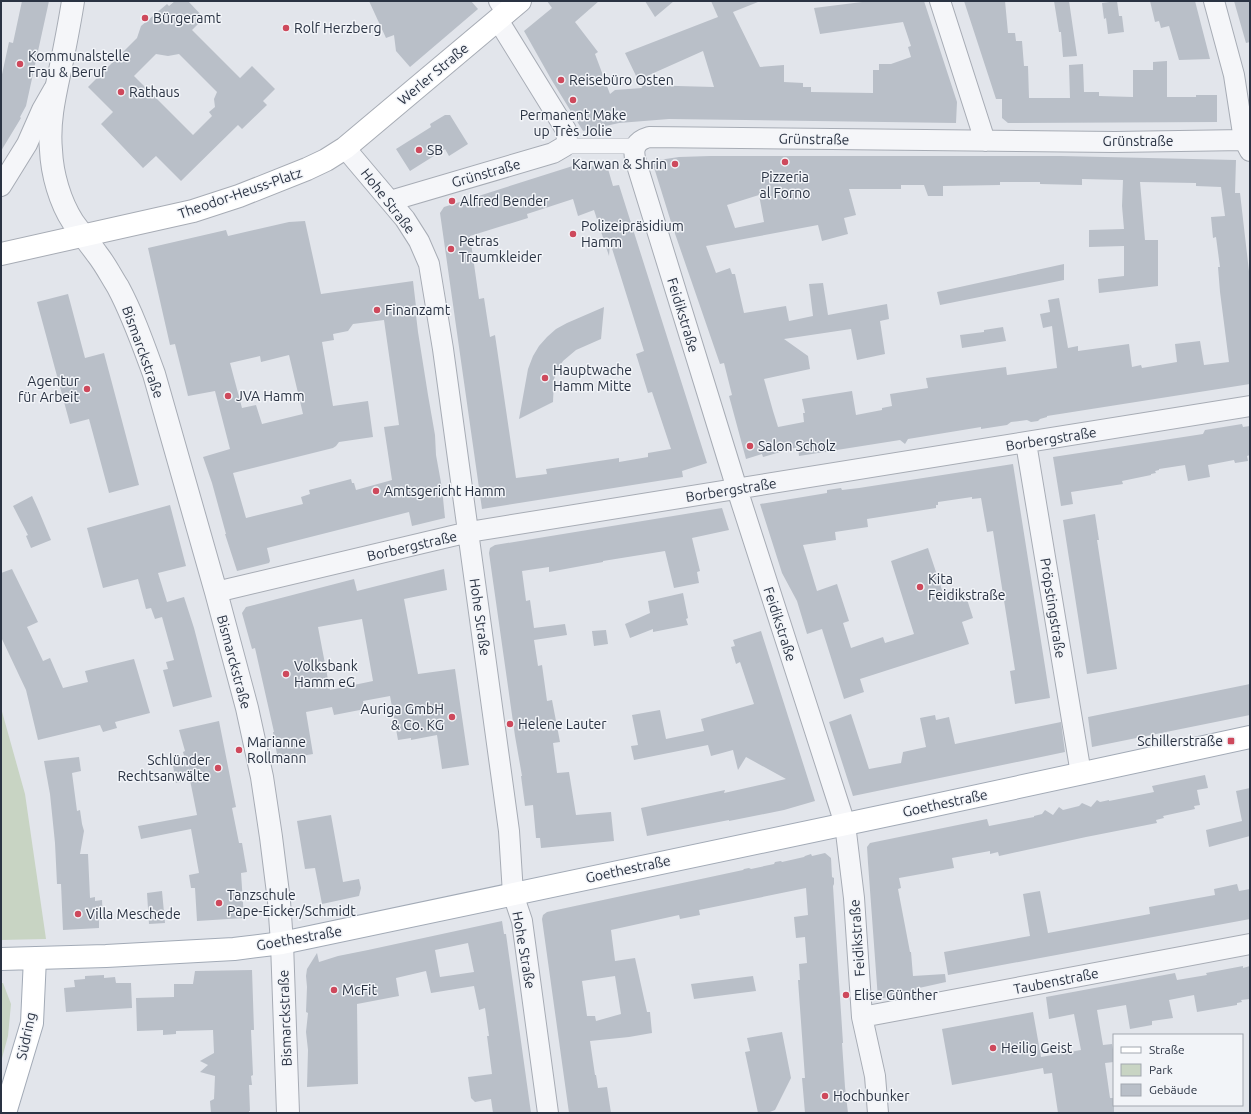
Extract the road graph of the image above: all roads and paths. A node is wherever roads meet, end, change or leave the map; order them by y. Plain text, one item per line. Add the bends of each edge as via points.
1 (73, 1) edge
2 (940, 1) edge
3 (1214, 1) edge
4 (506, 9) edge
5 (57, 83) junction
6 (985, 141) junction
7 (1248, 144) edge
8 (565, 146) junction
9 (636, 146) junction
10 (345, 148) junction
11 (1, 186) edge
12 (390, 201) junction
13 (83, 236) junction
14 (1, 254) edge
15 (1250, 406) edge
16 (1026, 443) junction
17 (737, 489) junction
18 (469, 532) junction
19 (216, 592) junction
20 (1250, 737) edge
21 (1081, 774) junction
22 (844, 824) junction
23 (513, 894) junction
24 (282, 943) junction
25 (1250, 944) edge
26 (36, 958) junction
27 (1, 959) edge
28 (862, 1017) junction
29 (5, 1113) edge
30 (288, 1113) edge
31 (548, 1113) edge
32 (878, 1113) edge

1 - 5 street
2 - 6 street
3 - 7 street via 1234,75
4 - 8 street via 566,130
4 - 10 main road, Werler Straße
5 - 11 street via 27,144
5 - 13 street via 50,127 53,169 65,207
6 - 7 street, Grünstraße
6 - 9 street, Grünstraße via 649,137 641,139
8 - 9 street, Grünstraße
8 - 12 street, Grünstraße via 528,161
9 - 17 street, Feidikstraße via 633,154
10 - 12 street, Hohe Straße
10 - 13 main road, Theodor-Heuss-Platz via 307,169 227,200 194,211
12 - 18 street, Hohe Straße via 419,241 429,264
13 - 14 main road, Theodor-Heuss-Platz
13 - 19 street, Bismarckstraße via 118,287 143,344 154,374
15 - 16 street, Borbergstraße
16 - 17 street, Borbergstraße
16 - 21 street, Pröpstingstraße
17 - 18 street, Borbergstraße
17 - 22 street, Feidikstraße
18 - 19 street, Borbergstraße
18 - 23 street, Hohe Straße via 509,831
19 - 24 street, Bismarckstraße via 247,708 262,777 272,837
20 - 21 main road, Goethestraße
21 - 22 main road, Goethestraße
22 - 23 main road, Goethestraße
22 - 28 street, Feidikstraße via 854,898
23 - 24 main road, Goethestraße
23 - 31 street, Hohe Straße via 522,921
24 - 26 main road, Goethestraße via 234,949
24 - 30 street, Bismarckstraße
25 - 28 street, Taubenstraße
26 - 27 main road, Goethestraße
26 - 29 main road, Südring via 32,1023
28 - 32 street, Feidikstraße via 874,1076

